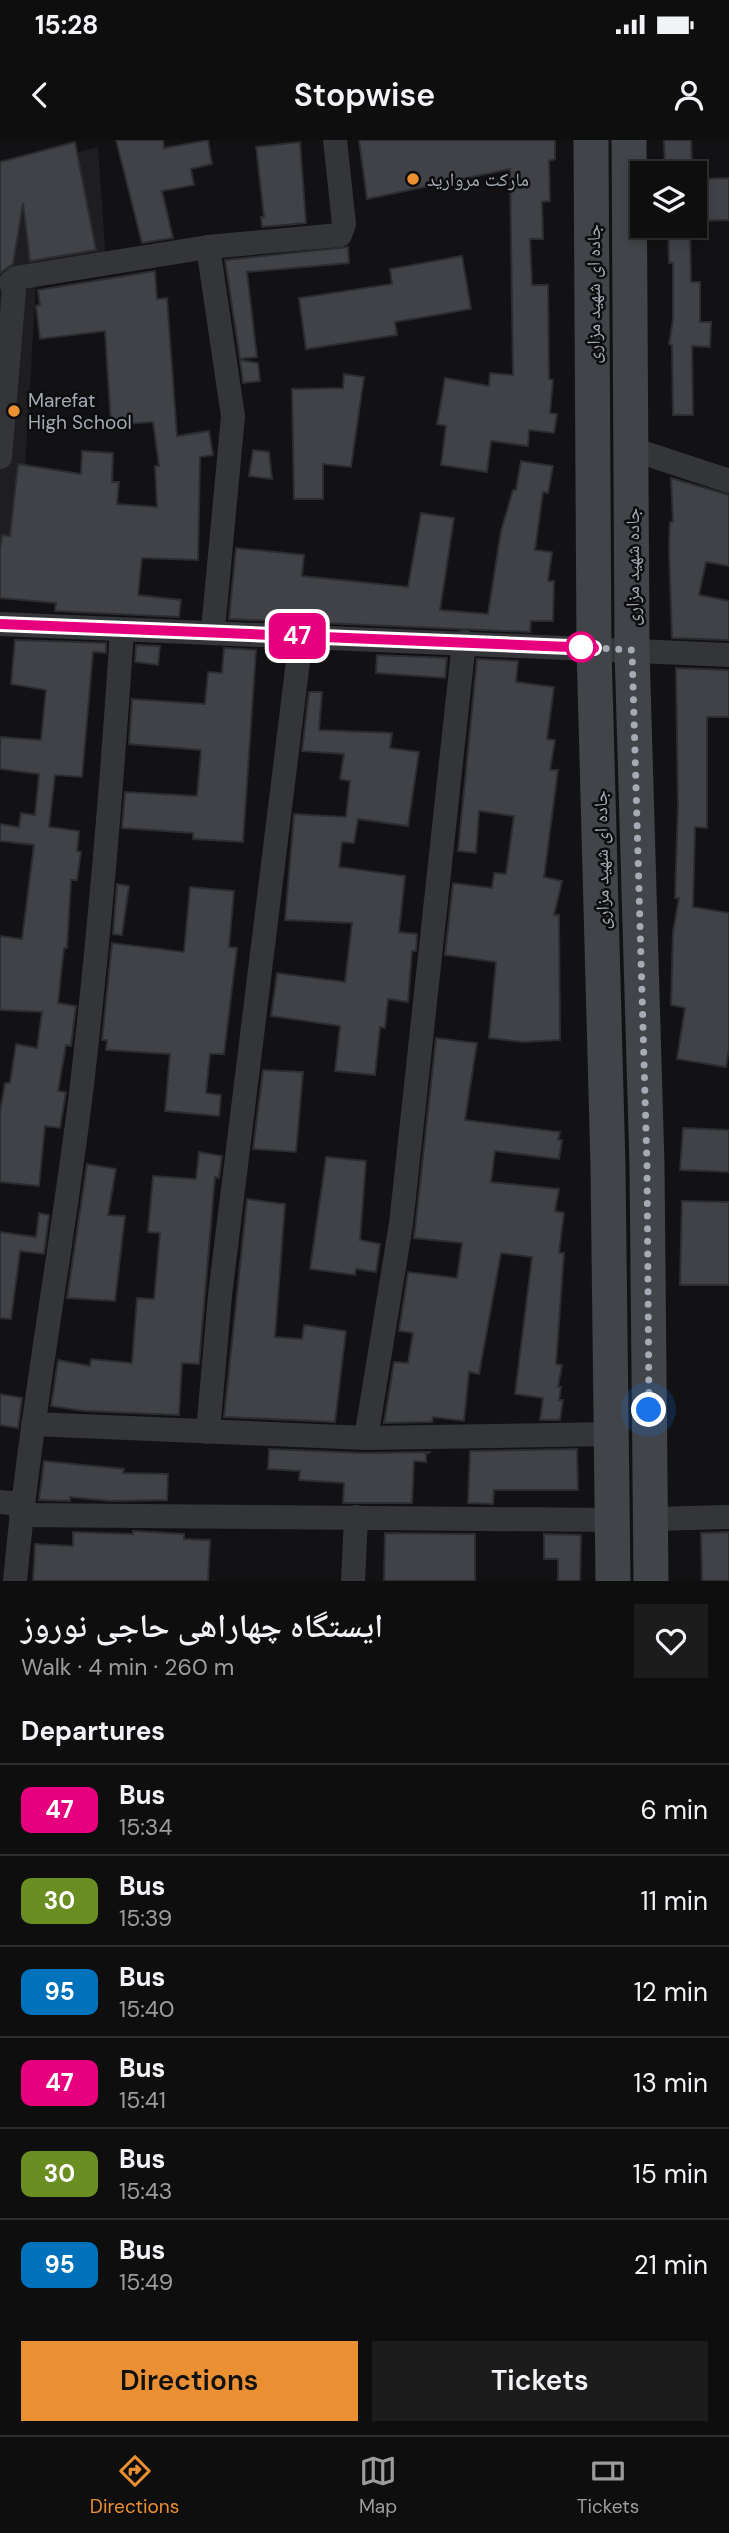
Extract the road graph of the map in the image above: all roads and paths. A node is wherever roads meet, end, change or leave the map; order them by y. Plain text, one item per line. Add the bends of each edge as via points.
1 (335, 140) edge
2 (591, 140) edge
3 (629, 140) edge
4 (208, 247) junction
5 (632, 449) junction
6 (0, 457) edge
7 (729, 481) edge
8 (0, 624) edge
9 (122, 630) junction
10 (213, 630) junction
11 (301, 637) junction
12 (464, 642) junction
13 (594, 648) junction
14 (632, 650) junction
15 (729, 655) edge
16 (33, 1424) junction
17 (208, 1432) junction
18 (611, 1434) junction
19 (366, 1438) junction
20 (14, 1507) edge
21 (356, 1517) junction
22 (729, 1517) edge
23 (651, 1519) junction
24 (612, 1520) junction
25 (15, 1581) edge
26 (353, 1581) edge
27 (613, 1581) edge
28 (651, 1581) edge

1 - 4 street via 344,224 340,235
2 - 13 main road, جاده ای شهید مزاری
3 - 5 main road, جاده شهید مزاری
4 - 6 street via 11,282
4 - 10 street via 233,416
5 - 7 street
5 - 14 main road, جاده شهید مزاری
8 - 9 street
9 - 10 street
9 - 16 street via 80,1094
10 - 11 street
11 - 12 street
11 - 17 street via 220,1295
12 - 13 street
12 - 19 street via 401,1224
13 - 14 street
13 - 18 main road, جاده ای شهید مزاری
14 - 15 street
14 - 23 main road, جاده شهید مزاری via 647,1165
16 - 17 street
16 - 20 street
17 - 19 street
18 - 19 street
18 - 24 main road, جاده ای شهید مزاری
20 - 21 street
20 - 25 street
21 - 24 street
21 - 26 street
22 - 23 street
23 - 28 main road, جاده شهید مزاری
24 - 27 main road, جاده ای شهید مزاری

